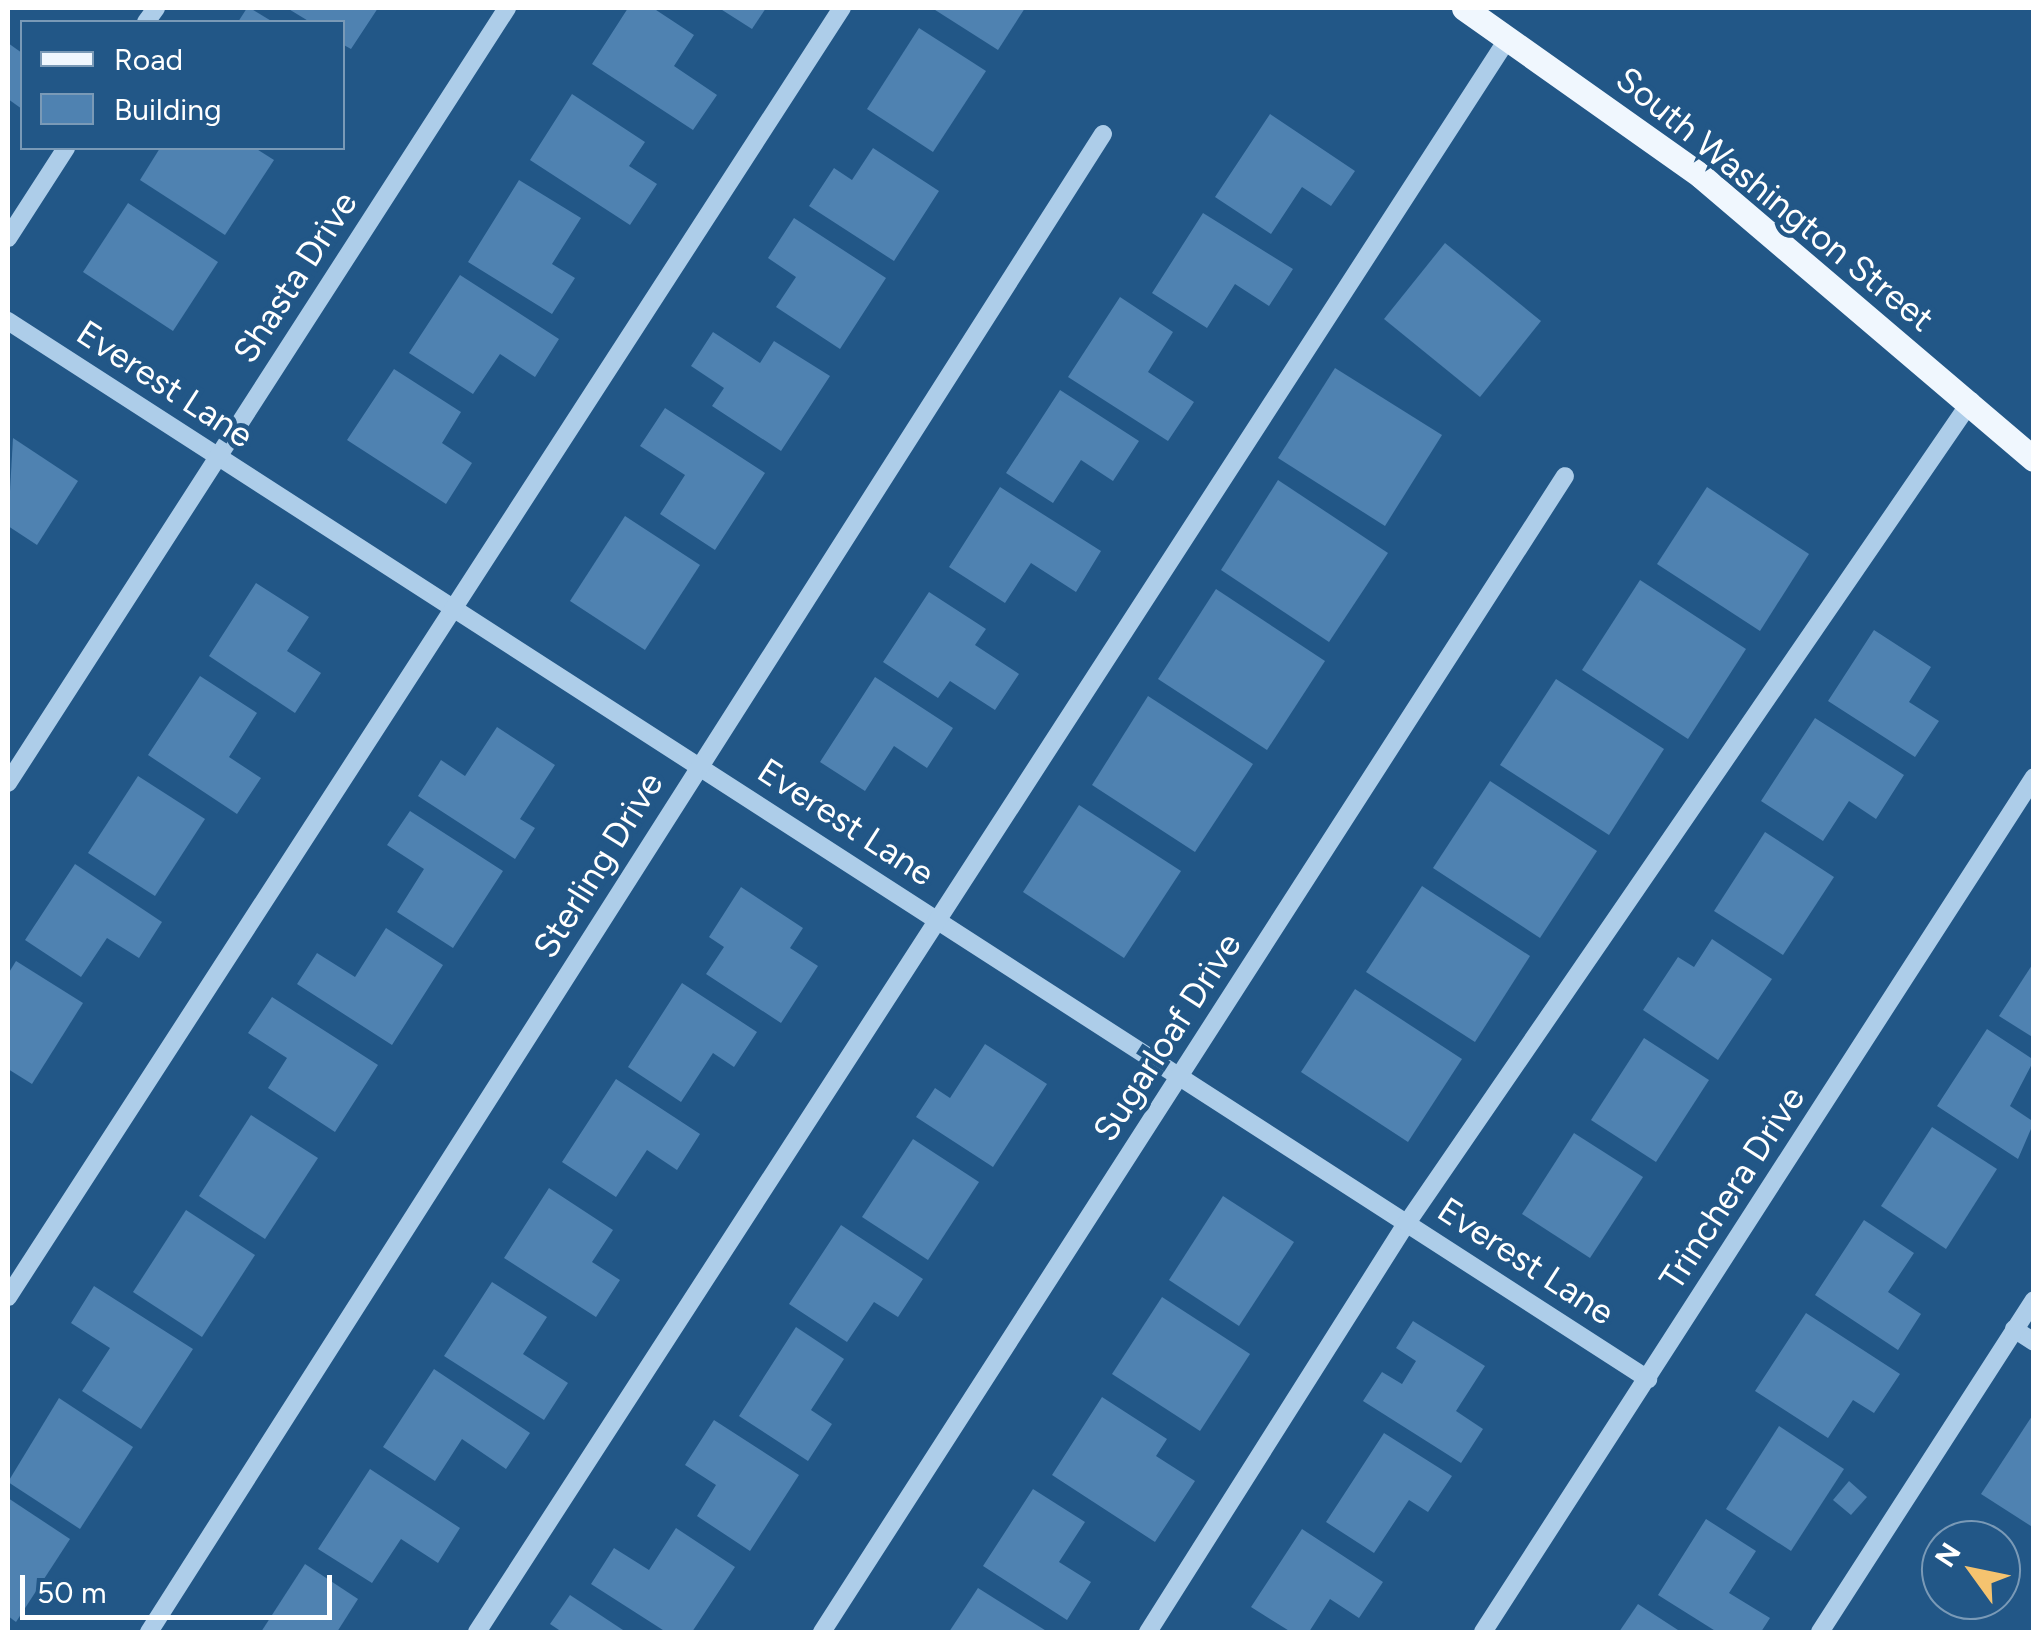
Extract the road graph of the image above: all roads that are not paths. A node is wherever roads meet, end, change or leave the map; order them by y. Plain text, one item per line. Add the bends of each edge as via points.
1 (506, 8) edge
2 (842, 8) edge
3 (1464, 8) edge
4 (1509, 37) junction
5 (1104, 134) dead end
6 (65, 150) edge
7 (8, 238) edge
8 (8, 321) edge
9 (1971, 401) junction
10 (218, 456) junction
11 (2034, 458) edge
12 (1564, 476) dead end
13 (454, 610) junction
14 (698, 767) junction
15 (2034, 777) edge
16 (8, 783) edge
17 (938, 920) junction
18 (1180, 1077) junction
19 (1407, 1223) junction
20 (8, 1297) edge
21 (2034, 1300) edge
22 (2014, 1329) junction
23 (2034, 1342) edge
24 (1648, 1379) junction
25 (148, 1632) edge
26 (477, 1632) edge
27 (822, 1632) edge
28 (1148, 1632) edge
29 (1482, 1632) edge
30 (1820, 1632) edge

1 - 10 street, Shasta Drive
2 - 13 street
3 - 4 main road, South Washington Street
4 - 9 main road, South Washington Street via 1701,176
4 - 17 street
5 - 14 street, Sterling Drive
6 - 7 street
8 - 10 street, Everest Lane
9 - 11 main road, South Washington Street
9 - 19 street
10 - 13 street, Everest Lane
10 - 16 street, Shasta Drive
12 - 18 street, Sugarloaf Drive
13 - 14 street, Everest Lane
13 - 20 street
14 - 17 street, Everest Lane
14 - 25 street, Sterling Drive
15 - 24 street, Trinchera Drive
17 - 18 street, Everest Lane
17 - 26 street
18 - 19 street, Everest Lane
18 - 27 street, Sugarloaf Drive
19 - 24 street, Everest Lane
19 - 28 street
21 - 22 street
22 - 23 street
22 - 30 street
24 - 29 street, Trinchera Drive

